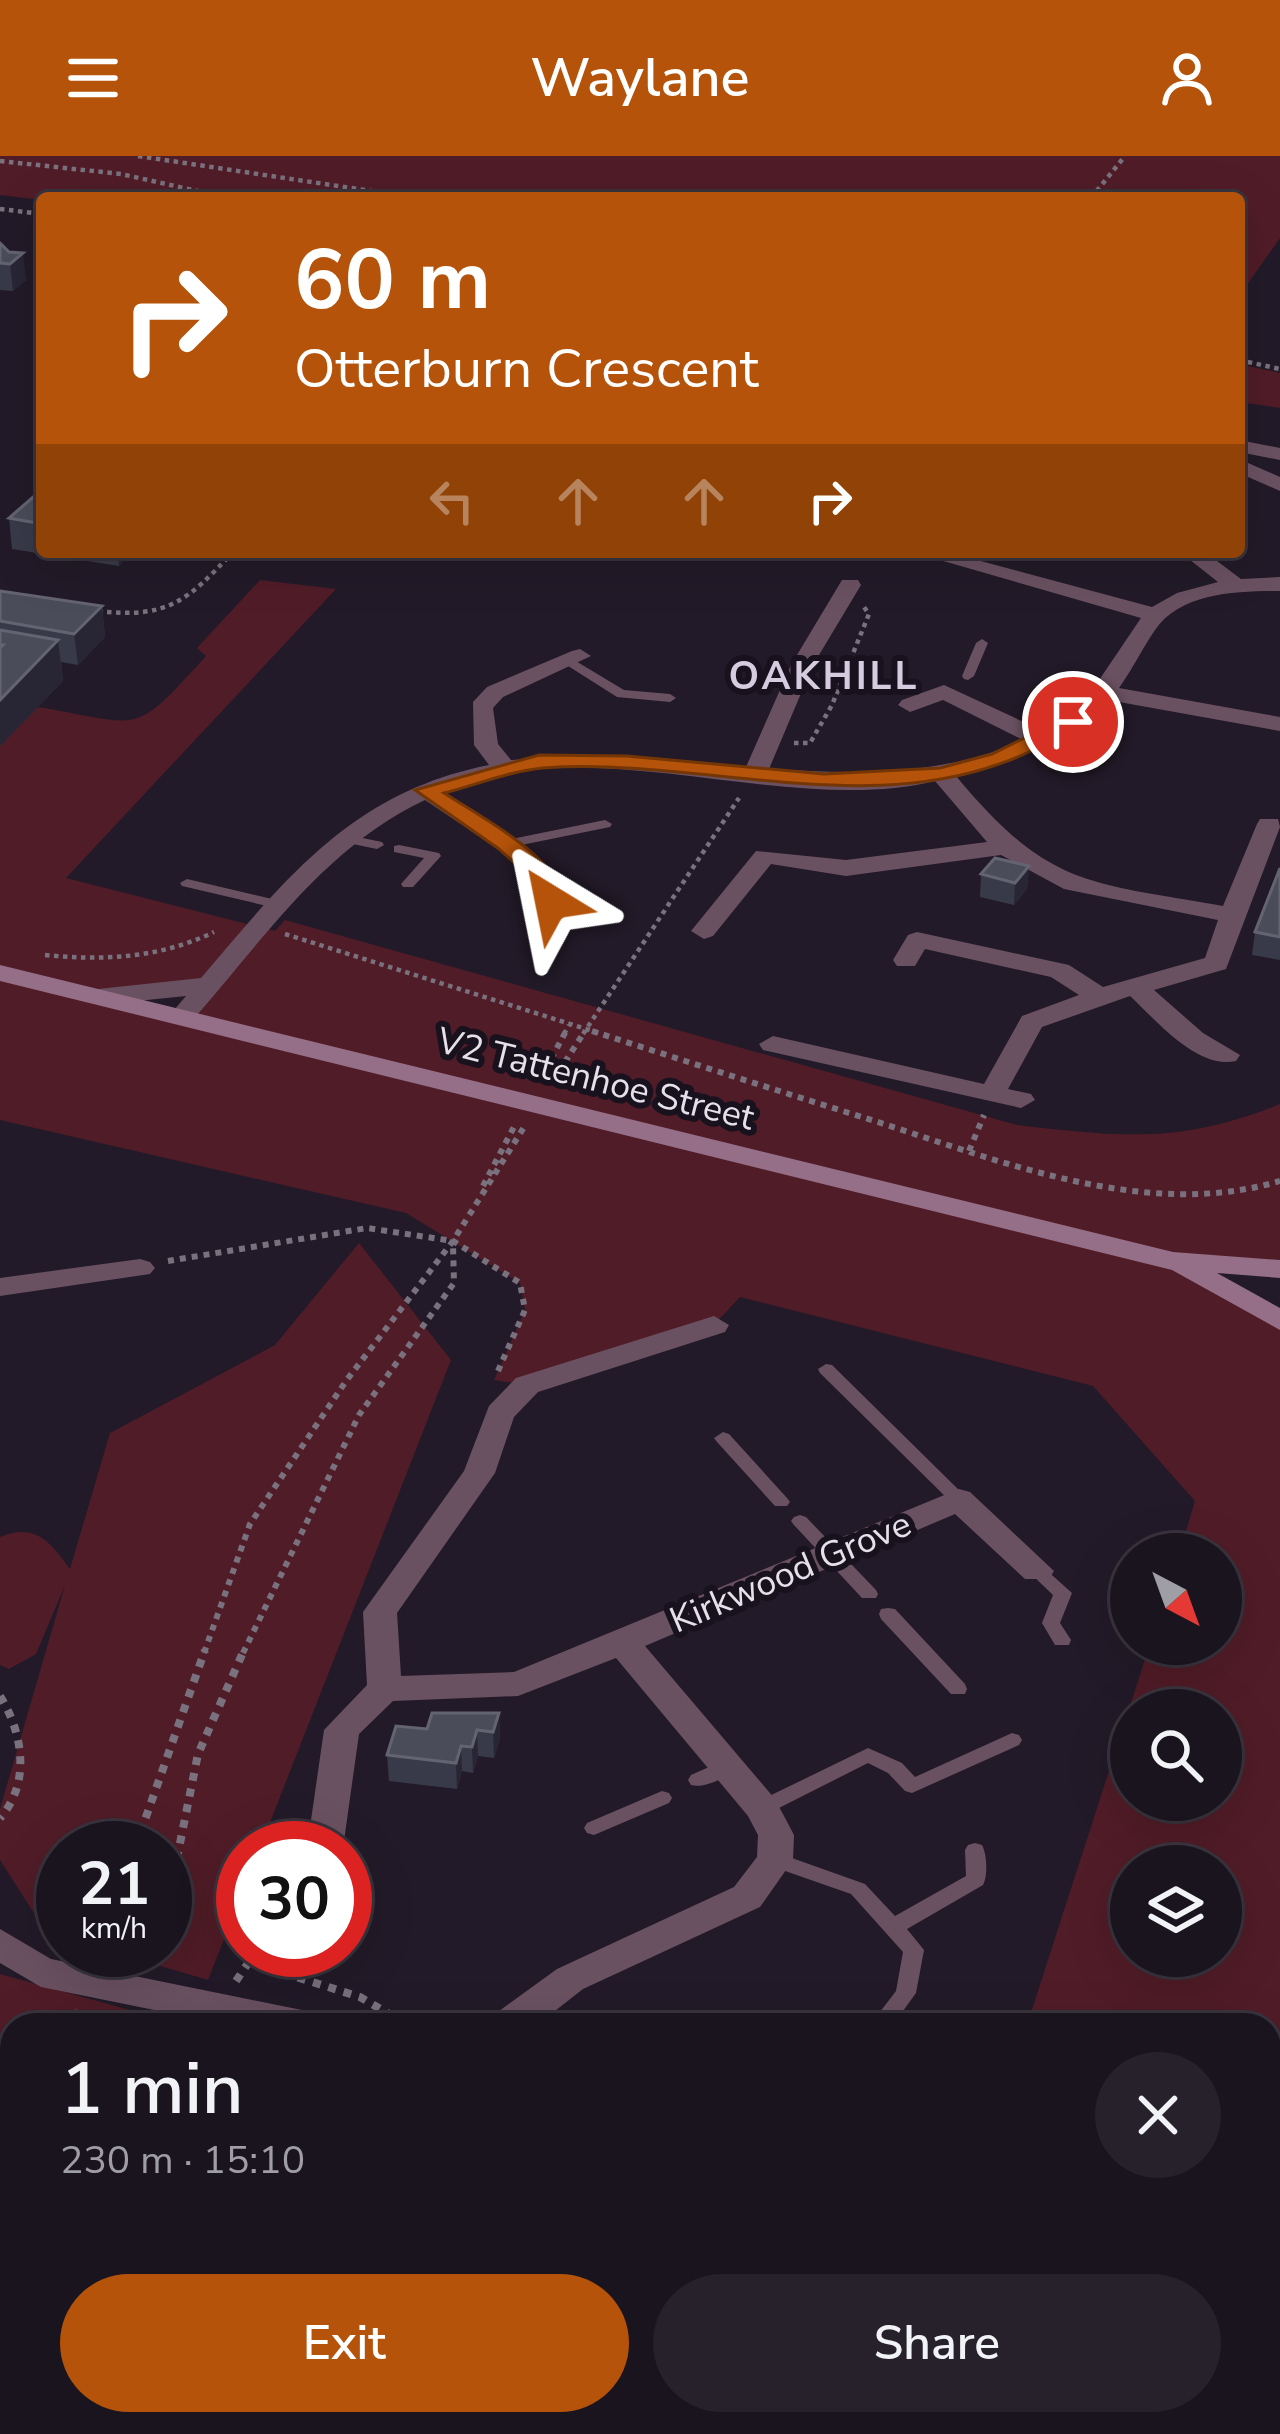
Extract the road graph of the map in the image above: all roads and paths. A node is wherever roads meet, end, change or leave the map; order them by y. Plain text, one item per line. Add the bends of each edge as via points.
1 (138, 156) edge
2 (195, 156) edge
3 (1125, 156) edge
4 (0, 161) edge
5 (184, 161) junction
6 (202, 192) edge
7 (380, 192) edge
8 (1096, 192) edge
9 (0, 209) edge
10 (36, 213) edge
11 (1245, 361) edge
12 (1280, 369) edge
13 (1245, 447) edge
14 (1280, 454) edge
15 (1245, 468) edge
16 (1280, 485) edge
17 (227, 558) edge
18 (945, 558) edge
19 (1199, 558) edge
20 (1280, 584) edge
21 (850, 585) dead end
22 (1237, 586) junction
23 (86, 609) edge
24 (1156, 615) junction
25 (982, 643) dead end
26 (574, 659) joint
27 (968, 676) joint
28 (944, 692) junction
29 (1106, 693) junction
30 (670, 698) dead end
31 (910, 705) dead end
32 (1280, 724) edge
33 (1042, 740) junction
34 (504, 767) junction
35 (754, 775) junction
36 (941, 775) junction
37 (426, 790) junction
38 (605, 824) dead end
39 (1269, 824) dead end
40 (343, 838) junction
41 (507, 844) junction
42 (377, 845) dead end
43 (1006, 847) junction
44 (399, 849) dead end
45 (187, 883) dead end
46 (408, 884) dead end
47 (280, 905) junction
48 (544, 910) dead end
49 (1232, 915) junction
50 (260, 926) junction
51 (704, 931) dead end
52 (917, 940) dead end
53 (37, 954) dead end
54 (0, 973) edge
55 (212, 985) junction
56 (1135, 987) junction
57 (1099, 996) junction
58 (98, 997) junction
59 (182, 1016) junction
60 (569, 1025) junction
61 (584, 1030) junction
62 (772, 1044) dead end
63 (1226, 1055) dead end
64 (538, 1084) dead end
65 (548, 1088) dead end
66 (992, 1094) junction
67 (1021, 1100) dead end
68 (532, 1105) dead end
69 (969, 1151) junction
70 (1280, 1181) edge
71 (453, 1241) junction
72 (1173, 1261) junction
73 (140, 1268) joint
74 (1280, 1269) edge
75 (0, 1287) edge
76 (1280, 1321) edge
77 (715, 1324) dead end
78 (826, 1369) dead end
79 (494, 1380) dead end
80 (723, 1438) dead end
81 (959, 1500) junction
82 (781, 1502) dead end
83 (800, 1521) dead end
84 (831, 1553) junction
85 (1036, 1570) joint
86 (869, 1594) dead end
87 (888, 1615) dead end
88 (1062, 1640) dead end
89 (622, 1642) junction
90 (384, 1689) junction
91 (958, 1689) dead end
92 (0, 1696) edge
93 (1012, 1740) dead end
94 (662, 1798) dead end
95 (761, 1808) junction
96 (0, 1818) edge
97 (145, 1821) edge
98 (184, 1821) edge
99 (329, 1821) edge
100 (594, 1828) dead end
101 (975, 1850) dead end
102 (775, 1861) junction
103 (893, 1927) junction
104 (0, 1943) edge
105 (296, 1977) edge
106 (243, 2013) edge
107 (387, 2013) edge
108 (524, 2013) edge
109 (891, 2013) edge

1 - 5 path
2 - 5 path
3 - 8 path
4 - 6 path
5 - 7 path
9 - 10 path
11 - 12 path
13 - 14 street
15 - 16 street
17 - 23 path via 172,611 150,617
18 - 24 street
19 - 22 street
20 - 22 street
21 - 35 street via 802,665
22 - 24 street
24 - 29 street
25 - 27 lane
26 - 30 lane via 621,694
26 - 34 street via 495,692 482,707 486,745
27 - 28 street
28 - 31 street
28 - 33 street
29 - 32 street
29 - 33 street
33 - 36 street
34 - 35 street via 627,763
34 - 37 street
35 - 36 street via 824,781
35 - 61 path
36 - 43 street
37 - 40 street
37 - 41 street
38 - 41 lane
39 - 49 street
40 - 42 lane
40 - 47 street
41 - 48 street via 550,884
43 - 49 street via 1077,885
43 - 51 street via 846,868 766,856
44 - 46 lane via 434,856
45 - 47 lane
47 - 50 street
49 - 56 street via 1217,962
50 - 53 path via 234,917 209,935 123,958
50 - 55 street
50 - 60 path
52 - 57 street via 1060,970
54 - 58 street, V2 Tattenhoe Street
55 - 58 street
55 - 59 street
56 - 57 street
56 - 63 street via 1192,1040
57 - 66 street via 1031,1022
58 - 59 street, V2 Tattenhoe Street
59 - 72 street, V2 Tattenhoe Street
60 - 61 path
60 - 64 path
61 - 65 path
61 - 69 path
62 - 66 street
66 - 67 street
66 - 69 path
68 - 71 path
69 - 70 path via 1161,1193
71 - 73 path via 367,1228
71 - 79 path via 520,1283 525,1310
71 - 97 path via 250,1524
71 - 98 path via 454,1283 359,1415 198,1754
72 - 74 street, V2 Tattenhoe Street
72 - 76 street, V2 Tattenhoe Street
73 - 75 street
77 - 90 street via 526,1385 500,1413 479,1473 380,1612
78 - 81 lane
80 - 82 lane
81 - 84 street, Kirkwood Grove
81 - 85 street
83 - 84 lane
84 - 86 lane
84 - 89 street, Kirkwood Grove
85 - 88 lane via 1064,1593 1051,1623
87 - 91 lane
89 - 90 street, Kirkwood Grove via 518,1684
89 - 95 street, Kirkwood Grove via 712,1773
90 - 99 street via 341,1730
92 - 96 path via 18,1738 21,1777
93 - 95 lane via 912,1786 868,1755
94 - 100 lane
95 - 102 street, Kirkwood Grove via 776,1835
101 - 103 lane via 976,1880
102 - 103 lane via 858,1889
102 - 108 street via 747,1897 570,1979
103 - 109 lane via 914,1950 906,1994
104 - 106 street via 41,1972
105 - 107 path

